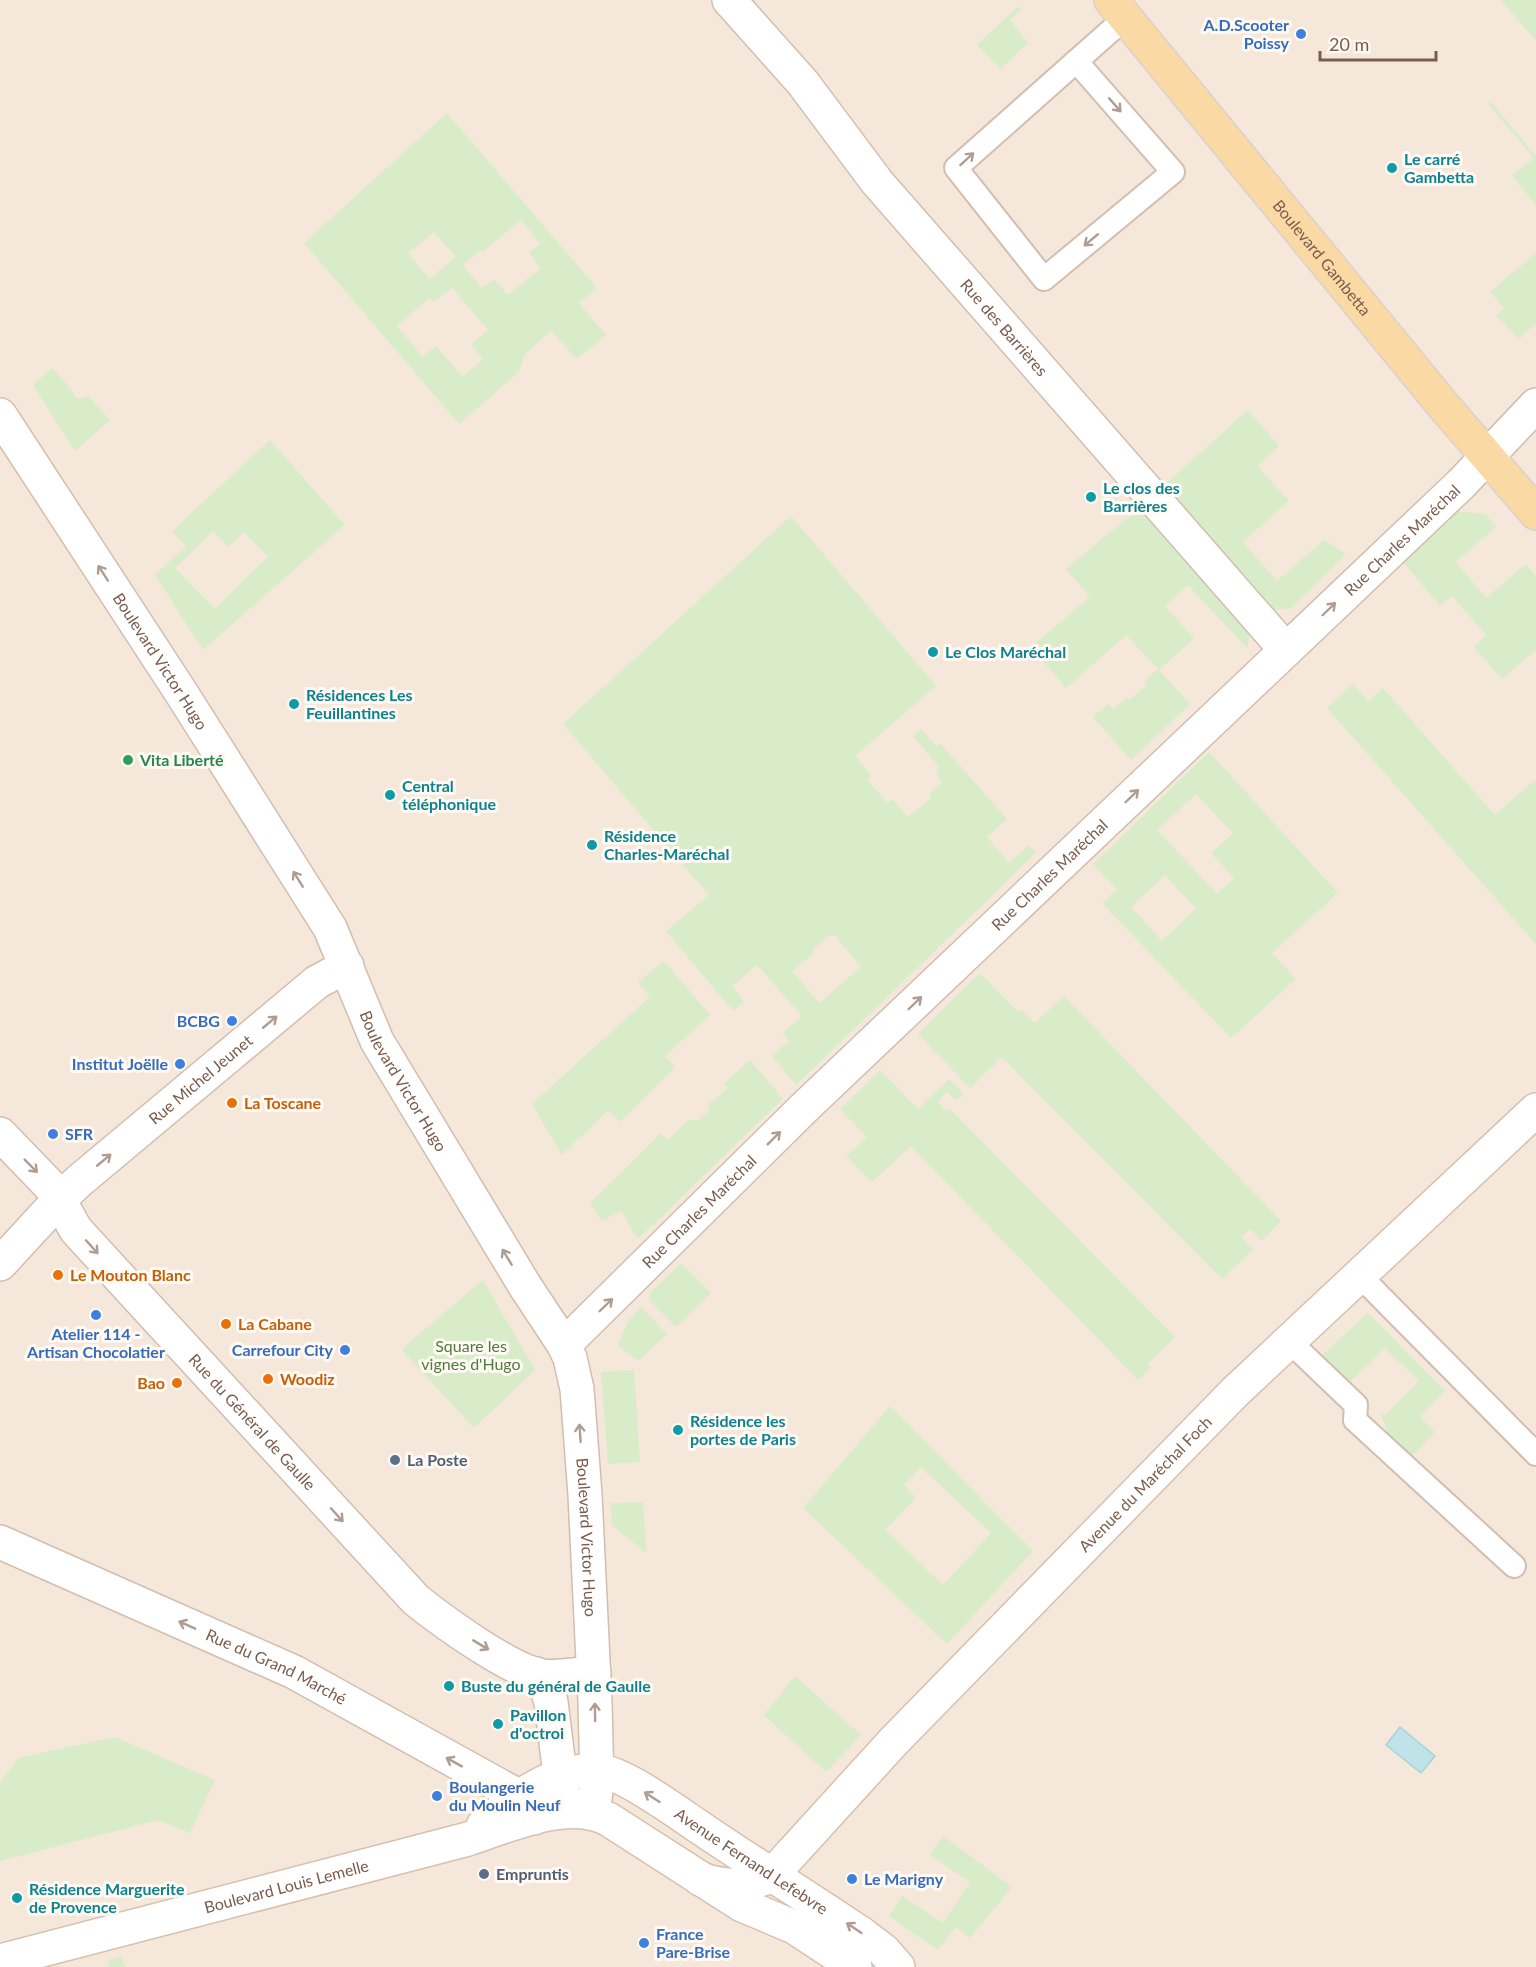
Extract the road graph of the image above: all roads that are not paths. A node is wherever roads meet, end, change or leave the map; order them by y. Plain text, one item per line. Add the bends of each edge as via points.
1 (729, 0) edge
2 (1118, 9) edge
3 (1076, 61) junction
4 (1536, 405) edge
5 (0, 415) edge
6 (1487, 456) junction
7 (1536, 513) edge
8 (1286, 650) junction
9 (347, 966) junction
10 (1536, 1110) edge
11 (0, 1134) edge
12 (60, 1199) junction
13 (0, 1264) edge
14 (1359, 1275) junction
15 (1288, 1340) junction
16 (564, 1345) junction
17 (1536, 1454) edge
18 (0, 1542) edge
19 (1514, 1566) dead end
20 (594, 1672) junction
21 (536, 1674) junction
22 (596, 1770) junction
23 (560, 1775) junction
24 (527, 1808) junction
25 (584, 1812) junction
26 (772, 1875) junction
27 (700, 1879) junction
28 (794, 1927) junction
29 (0, 1961) edge
30 (855, 1967) edge
31 (898, 1967) edge

1 - 8 street, Rue des Barrières via 803,83 877,182
2 - 3 lane
2 - 6 main road, Boulevard Gambetta
3 -> 3 lane via 1173,172 1044,279 956,168
4 - 6 street, Rue Charles Maréchal
9 -> 5 street, Boulevard Victor Hugo via 330,928
6 - 7 main road, Boulevard Gambetta
8 -> 6 street, Rue Charles Maréchal
16 -> 8 street, Rue Charles Maréchal via 805,1107
12 -> 9 street, Rue Michel Jeunet via 317,982
16 -> 9 street, Boulevard Victor Hugo via 380,1046
10 - 14 street, Avenue du Maréchal Foch
11 -> 12 street, Rue du Général de Gaulle
12 - 13 street, Rue Michel Jeunet
12 -> 21 street, Rue du Général de Gaulle via 76,1230 416,1600 471,1640
14 - 15 street, Avenue du Maréchal Foch
14 - 17 lane
15 - 19 lane via 1356,1405 1355,1420
15 - 26 street, Avenue du Maréchal Foch via 893,1742
20 -> 16 street, Boulevard Victor Hugo via 577,1389
24 -> 18 street, Rue du Grand Marché via 294,1672
20 - 21 street, Rue du Général de Gaulle
22 -> 20 street, Boulevard Victor Hugo
21 - 23 street via 545,1683 551,1702
22 - 23 street, Boulevard Louis Lemelle
22 - 25 street, Boulevard Victor Hugo
26 -> 22 street, Avenue Fernand Lefebvre via 619,1776
23 - 24 street, Boulevard Louis Lemelle via 529,1791
23 - 25 street via 564,1797
24 - 25 street, Boulevard Louis Lemelle via 552,1813
24 - 29 street, Boulevard Louis Lemelle via 468,1839
25 - 27 street, Avenue Fernand Lefebvre via 608,1819
26 - 27 street, Avenue du Maréchal Foch via 734,1886
26 - 28 street via 780,1914
31 -> 26 street, Avenue Fernand Lefebvre via 862,1934
27 - 28 street, Avenue Fernand Lefebvre via 742,1905
28 - 30 street, Avenue Fernand Lefebvre

